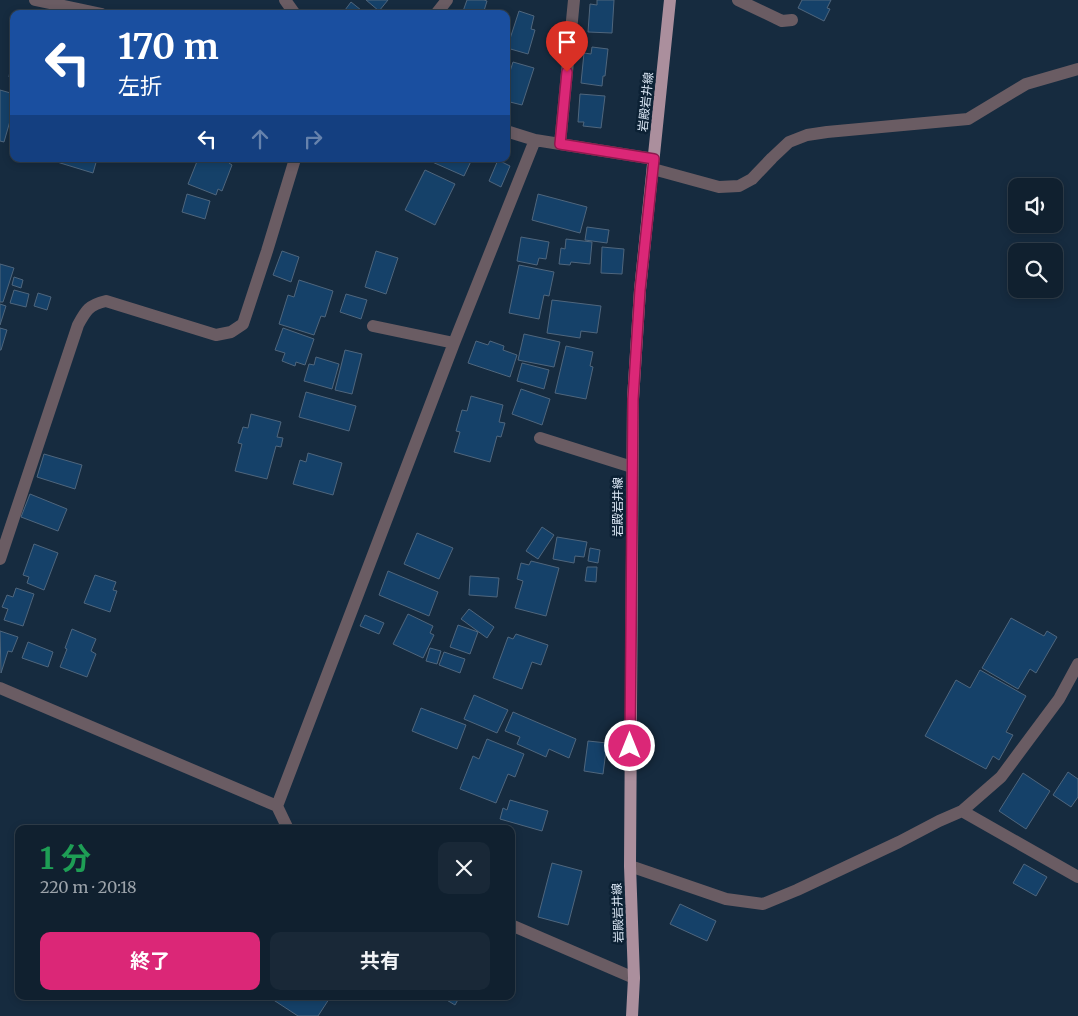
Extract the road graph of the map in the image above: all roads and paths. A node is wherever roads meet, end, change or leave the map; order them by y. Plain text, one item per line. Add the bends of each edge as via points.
1 (34, 0) edge
2 (447, 0) edge
3 (574, 0) edge
4 (670, 0) edge
5 (738, 0) edge
6 (83, 10) edge
7 (439, 10) edge
8 (792, 20) dead end
9 (1078, 69) edge
10 (510, 132) edge
11 (535, 140) junction
12 (560, 144) junction
13 (295, 162) edge
14 (654, 164) junction
15 (373, 326) dead end
16 (454, 343) junction
17 (540, 438) dead end
18 (632, 467) junction
19 (0, 559) edge
20 (1078, 664) edge
21 (0, 688) edge
22 (277, 806) junction
23 (962, 811) junction
24 (286, 825) edge
25 (630, 866) junction
26 (1078, 877) edge
27 (515, 927) edge
28 (634, 978) junction
29 (632, 1016) edge

1 - 6 street
2 - 7 street
3 - 12 street
4 - 14 main road, 岩殿岩井線
5 - 8 street via 782,21
9 - 14 street via 1026,84 968,119 807,135 789,142 752,179 739,186 719,187
10 - 11 street
11 - 12 street
11 - 16 street
12 - 14 street
13 - 19 street via 244,324 231,332 216,335 106,301 95,304 84,313
14 - 18 main road, 岩殿岩井線 via 640,290
15 - 16 street
16 - 22 street
17 - 18 street
18 - 25 main road, 岩殿岩井線
20 - 23 street via 1059,698 1001,777
21 - 22 street
22 - 24 street
23 - 25 street via 763,904 726,899
23 - 26 street
25 - 28 main road, 岩殿岩井線
27 - 28 street
28 - 29 main road, 岩殿岩井線

